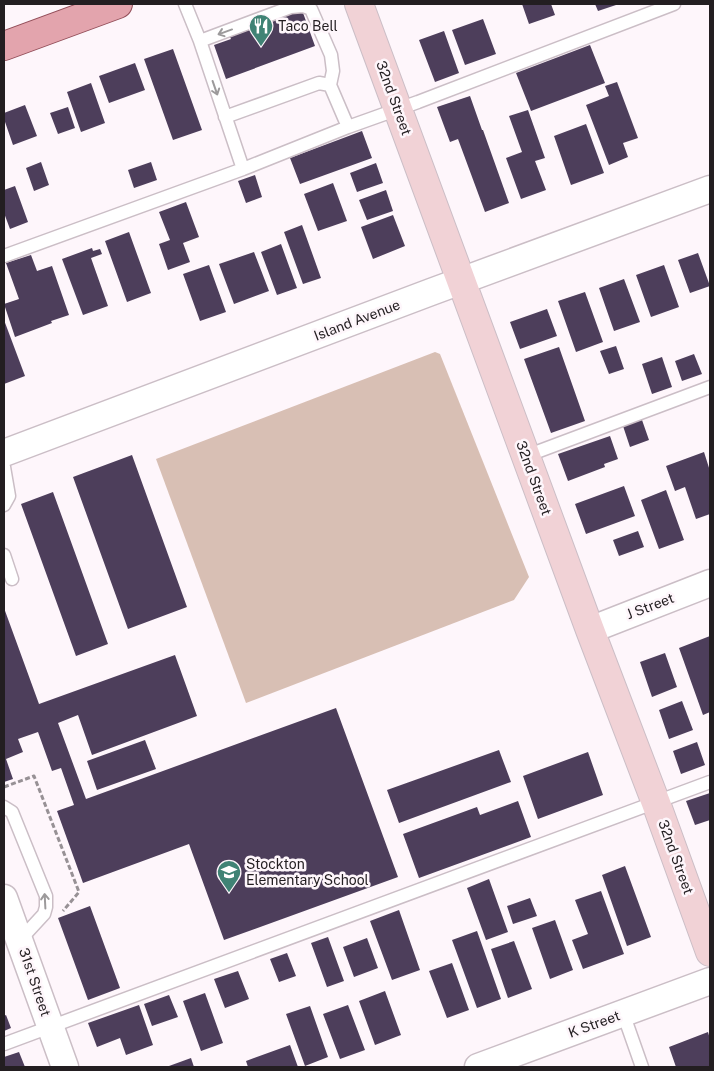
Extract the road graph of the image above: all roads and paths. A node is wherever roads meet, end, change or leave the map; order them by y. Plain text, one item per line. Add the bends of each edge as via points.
1 (118, 4) edge
2 (186, 4) edge
3 (359, 4) edge
4 (674, 4) edge
5 (200, 41) junction
6 (4, 46) edge
7 (330, 85) junction
8 (398, 109) junction
9 (225, 117) junction
10 (348, 128) junction
11 (243, 169) junction
12 (710, 189) edge
13 (4, 256) edge
14 (461, 281) junction
15 (710, 387) edge
16 (4, 453) edge
17 (526, 456) junction
18 (4, 467) edge
19 (4, 505) edge
20 (4, 555) edge
21 (12, 578) dead end
22 (710, 583) edge
23 (590, 630) junction
24 (710, 782) edge
25 (4, 787) edge
26 (656, 803) junction
27 (4, 807) edge
28 (4, 898) edge
29 (60, 914) dead end
30 (20, 940) junction
31 (710, 952) edge
32 (710, 981) edge
33 (623, 1014) junction
34 (50, 1027) junction
35 (4, 1044) edge
36 (65, 1067) edge
37 (478, 1067) edge
38 (642, 1067) edge

1 - 6 main road
2 - 5 lane
3 - 8 main road, 32nd Street
4 - 8 lane
7 -> 5 lane via 333,71 331,56 311,9 303,6 291,7
5 -> 9 lane
7 - 9 lane via 319,84
7 - 10 lane
8 - 10 lane
8 - 14 main road, 32nd Street
9 - 11 lane
10 - 11 lane
11 - 13 lane
12 - 14 street, Island Avenue
14 - 16 street, Island Avenue
14 - 17 main road, 32nd Street
15 - 17 lane
17 - 23 main road, 32nd Street
18 - 19 lane via 9,496
20 - 21 lane
22 - 23 street, J Street
23 - 26 main road, 32nd Street
24 - 26 lane
25 - 29 path via 34,776 78,892
26 - 31 main road, 32nd Street
26 - 34 lane
30 -> 27 lane via 44,914 46,896 12,812
28 - 30 street, 31st Street
30 - 34 street, 31st Street
32 - 33 street, K Street
33 - 37 street, K Street
33 - 38 lane
34 - 35 lane
34 - 36 street, 31st Street

